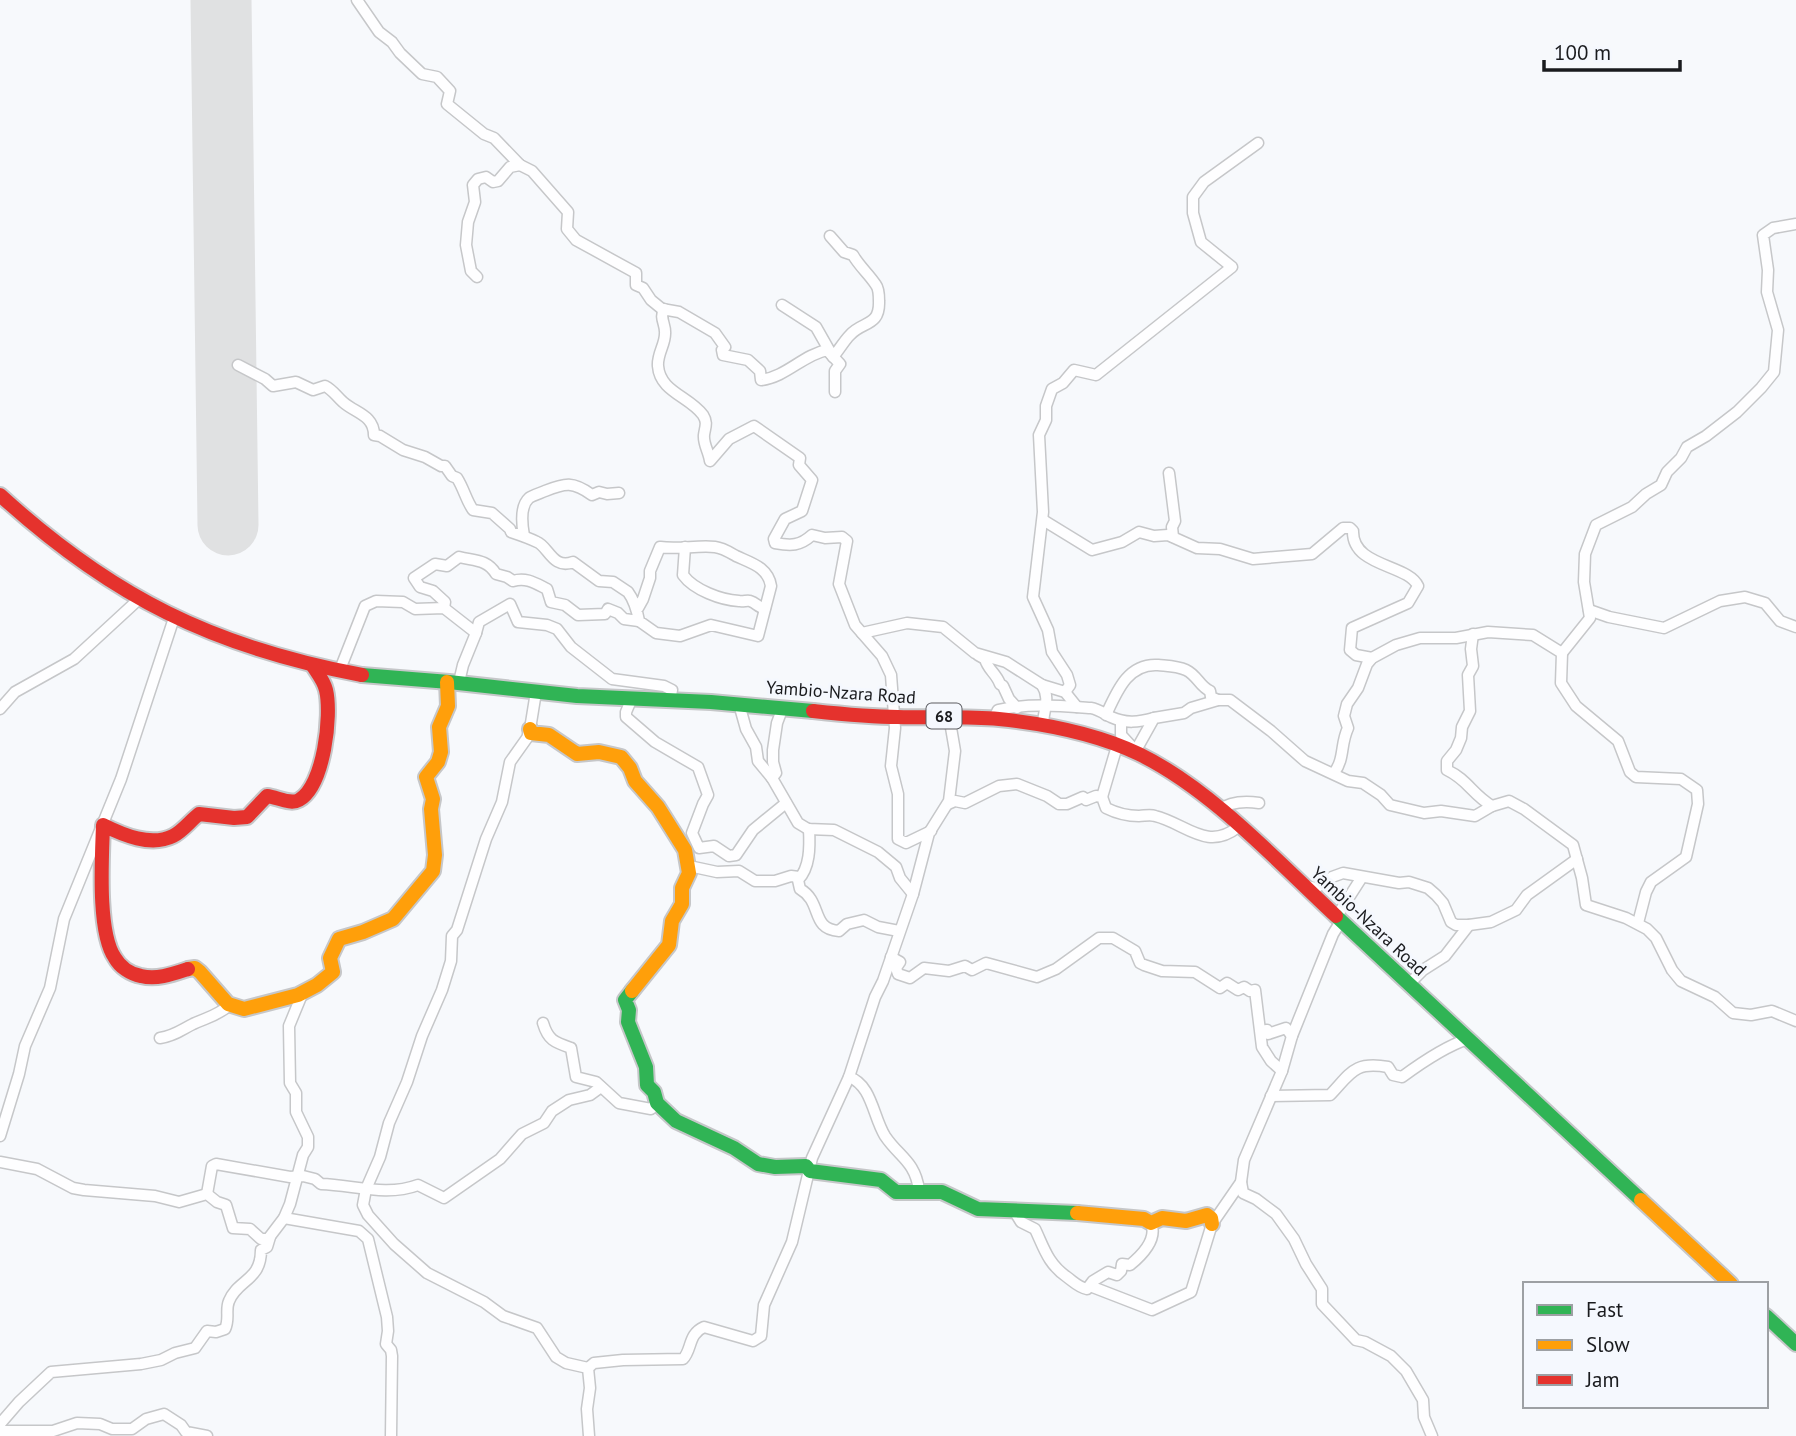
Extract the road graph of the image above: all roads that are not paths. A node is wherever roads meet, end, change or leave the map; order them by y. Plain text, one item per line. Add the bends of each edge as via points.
1 (357, 0) edge
2 (1258, 143) dead end
3 (520, 165) junction
4 (1796, 224) edge
5 (830, 236) dead end
6 (477, 277) dead end
7 (782, 305) dead end
8 (664, 309) junction
9 (833, 357) junction
10 (238, 365) dead end
11 (835, 392) dead end
12 (1169, 473) dead end
13 (619, 492) dead end
14 (0, 495) edge
15 (1043, 520) junction
16 (524, 536) junction
17 (1173, 537) junction
18 (685, 547) junction
19 (138, 600) junction
20 (444, 608) junction
21 (638, 608) junction
22 (765, 608) junction
23 (1590, 610) junction
24 (174, 618) junction
25 (639, 621) junction
26 (1796, 627) edge
27 (476, 633) junction
28 (862, 633) junction
29 (1474, 634) junction
30 (975, 653) junction
31 (1562, 653) junction
32 (1372, 658) junction
33 (313, 666) junction
34 (339, 672) junction
35 (453, 682) junction
36 (1042, 685) junction
37 (536, 692) junction
38 (1065, 692) junction
39 (632, 698) junction
40 (1218, 699) junction
41 (670, 700) junction
42 (739, 704) junction
43 (1047, 706) junction
44 (783, 707) junction
45 (1077, 707) junction
46 (0, 709) edge
47 (1020, 713) junction
48 (1106, 715) junction
49 (949, 716) junction
50 (894, 718) junction
51 (1154, 718) junction
52 (1121, 721) junction
53 (1042, 725) junction
54 (530, 729) junction
55 (1117, 746) junction
56 (1136, 750) junction
57 (1334, 773) junction
58 (772, 778) junction
59 (1102, 797) junction
60 (786, 803) junction
61 (1259, 803) dead end
62 (948, 804) junction
63 (1492, 806) junction
64 (1219, 810) junction
65 (103, 825) junction
66 (1238, 827) junction
67 (808, 829) junction
68 (931, 831) junction
69 (729, 856) junction
70 (1577, 859) junction
71 (689, 866) junction
72 (740, 871) junction
73 (799, 877) junction
74 (1362, 877) junction
75 (1303, 885) junction
76 (913, 894) junction
77 (1339, 919) junction
78 (1638, 923) junction
79 (1469, 925) junction
80 (899, 931) junction
81 (891, 957) junction
82 (1409, 984) junction
83 (303, 992) junction
84 (230, 1005) junction
85 (1796, 1021) edge
86 (543, 1023) dead end
87 (1261, 1031) junction
88 (1292, 1036) junction
89 (160, 1038) dead end
90 (1468, 1039) junction
91 (1282, 1071) junction
92 (849, 1077) junction
93 (601, 1087) junction
94 (1271, 1096) junction
95 (657, 1103) junction
96 (0, 1136) edge
97 (0, 1162) edge
98 (809, 1168) junction
99 (297, 1176) junction
100 (1241, 1182) junction
101 (366, 1189) junction
102 (919, 1190) junction
103 (207, 1194) junction
104 (1013, 1209) junction
105 (284, 1218) junction
106 (1151, 1223) junction
107 (1212, 1224) junction
108 (270, 1236) junction
109 (1729, 1282) edge
110 (1090, 1286) junction
111 (1768, 1318) edge
112 (1796, 1344) edge
113 (588, 1368) junction
114 (0, 1424) edge
115 (0, 1431) edge
116 (207, 1436) edge
117 (215, 1436) edge
118 (391, 1436) edge
119 (589, 1436) edge
120 (1432, 1436) edge

1 - 3 street via 400,53 422,74 438,77 450,90 447,104 494,138
2 - 15 street via 1204,182 1193,197 1201,242 1232,267 1096,375 1074,370 1052,389 1039,435
3 - 6 street via 510,167 498,181 486,177 473,185 475,202 466,245 471,271
3 - 8 street via 532,171 568,212 567,229 576,240 636,272 636,285
4 - 23 street via 1763,235 1767,292 1777,330 1774,372 1737,412 1687,447 1661,485 1632,507 1596,525 1585,554
5 - 9 street via 853,255 877,287 879,298 877,316 849,335
7 - 9 street via 816,327
8 - 9 street via 679,312 715,333 725,347 723,355 748,360 760,371 761,380 777,377 810,355 828,350
8 - 28 street via 660,316 666,335 659,355 661,377 675,395 687,398 702,413 710,461 730,438 754,426 800,458 799,465 812,485 802,511 785,519 775,543 797,545 812,535 847,541 839,584
9 - 11 street via 840,364 835,371
10 - 16 street via 273,386 296,382 313,390 325,386 332,390 370,421 374,435 445,466 457,478 473,510 492,513 511,532
12 - 17 street
13 - 16 street via 592,495 568,483 559,484 529,498 523,514
14 - 19 street, Yambio-Nzara Road / 68 via 40,533
15 - 17 street via 1092,550 1139,532
15 - 38 street via 1033,597 1052,652 1068,679
16 - 21 street via 541,544 560,563 573,562 599,581 617,584 630,593
17 - 32 street via 1197,548 1253,559 1312,554 1350,527 1361,550 1412,578 1418,586 1408,603 1352,628 1350,650
18 - 21 street via 660,547
18 - 22 street via 683,575 693,585 707,594 751,601
18 - 22 street via 719,547 759,566 770,579
19 - 24 street, Yambio-Nzara Road / 68
19 - 46 street via 74,659 15,692
20 - 25 street via 445,603 414,578 435,565 447,566 459,556 482,560 496,574 513,581 537,583 547,589 551,602 578,615 605,614 608,609 624,620
20 - 27 street
20 - 34 street via 415,609 403,602 376,601 365,606
21 - 25 street
22 - 25 street via 758,636 711,625 680,636 656,633
23 - 26 street via 1664,628 1720,601 1745,597 1765,603 1780,621
23 - 31 street via 1590,618
24 - 33 street, Yambio-Nzara Road / 68 via 229,641
24 - 65 street
27 - 35 street
27 - 41 street via 479,622 510,604 518,622 556,629 570,647 612,679 664,686 672,690
28 - 30 street via 907,624 943,627
28 - 50 street via 891,674
29 - 31 street via 1533,635
29 - 32 street via 1420,638
29 - 63 street via 1473,666 1468,675 1470,711 1447,770 1464,779
30 - 36 street via 1006,662
30 - 47 street via 985,659
31 - 78 street via 1561,683 1576,706 1618,741 1630,772 1636,777 1681,779 1699,795 1686,857 1651,882
32 - 57 street via 1347,704 1342,763
33 - 34 street, Yambio-Nzara Road / 68
33 - 65 street via 326,689 328,720 318,772 300,800 267,796 247,816 199,814 175,836 159,840 138,839
34 - 35 street, Yambio-Nzara Road / 68 via 398,681
35 - 37 street, Yambio-Nzara Road / 68
35 - 83 street via 439,727 441,752 426,777 433,799 433,871 393,919 339,939 330,958 333,972
36 - 38 street
36 - 43 street
37 - 39 street, Yambio-Nzara Road / 68
37 - 54 street
38 - 45 street
39 - 41 street, Yambio-Nzara Road / 68
39 - 69 street via 626,717 655,742 698,767 708,795 692,833 697,847 717,847
40 - 48 street via 1184,669 1146,664 1129,674
40 - 51 street via 1184,713
40 - 57 street via 1230,700 1304,761
41 - 42 street, Yambio-Nzara Road / 68
42 - 44 street, Yambio-Nzara Road / 68
42 - 58 street via 758,761
43 - 45 street
43 - 47 street
43 - 53 street
44 - 50 street, Yambio-Nzara Road / 68
44 - 58 street via 775,731 776,773
45 - 48 street
47 - 49 street, Yambio-Nzara Road / 68 via 993,720
47 - 53 street, Yambio-Nzara Road / 68
48 - 52 street
49 - 50 street, Yambio-Nzara Road / 68
49 - 62 street via 955,751
50 - 68 street via 891,766 898,794 898,839 906,843
51 - 52 street
51 - 56 street
52 - 56 street via 1121,735
53 - 55 street, Yambio-Nzara Road / 68
54 - 71 street via 531,733 549,735 577,754 605,753 624,760 681,841
54 - 101 street via 510,762 502,802 452,936 451,961 442,990
55 - 56 street, Yambio-Nzara Road / 68
55 - 59 street
56 - 64 street, Yambio-Nzara Road / 68
57 - 63 street via 1363,783 1390,805 1424,813 1475,816
58 - 60 street
59 - 62 street via 1059,804 1017,784 999,786 965,803
59 - 66 street via 1106,808 1115,812 1153,815 1194,834 1218,837
60 - 67 street
60 - 69 street via 753,830 736,855
61 - 64 street via 1245,801
62 - 68 street
63 - 70 street via 1509,801 1524,809 1573,845
64 - 66 street, Yambio-Nzara Road / 68
65 - 84 street via 105,928 113,957 128,971 146,977 195,968
65 - 96 street via 64,919 50,988 25,1045
66 - 75 street, Yambio-Nzara Road / 68
67 - 73 street via 810,849 805,874
67 - 76 street via 834,830 878,852 896,867
68 - 76 street
69 - 72 street
70 - 78 street via 1586,905
70 - 79 street via 1527,895 1516,910 1491,922
71 - 72 street
71 - 95 street via 668,947 625,1000 628,1022 646,1067 647,1085
72 - 73 street via 755,881
73 - 80 street via 800,889 813,899 826,929 839,931 864,920
74 - 75 street via 1343,873 1316,888
74 - 77 street
74 - 79 street via 1427,888 1443,902 1451,922
75 - 77 street, Yambio-Nzara Road / 68
76 - 80 street
77 - 82 street, Yambio-Nzara Road / 68
77 - 88 street
78 - 85 street via 1657,938 1681,981 1715,997 1733,1013 1772,1011
79 - 82 street via 1444,956
80 - 81 street
81 - 87 street via 900,962 898,974 910,978 924,968 949,971 965,966 972,970 986,963 1037,977 1099,938 1113,938 1135,951 1144,965 1195,972 1220,988 1227,983 1238,990 1255,990
81 - 92 street
82 - 90 street, Yambio-Nzara Road / 68
83 - 84 street via 249,1009
83 - 99 street via 289,1026 290,1083 296,1093 296,1112 308,1136
84 - 89 street via 174,1036
86 - 93 street via 554,1043 571,1048 576,1077
87 - 88 street via 1270,1034 1286,1028
87 - 91 street via 1262,1047
88 - 91 street
90 - 94 street via 1402,1077 1392,1075 1388,1067 1367,1065 1346,1074 1330,1095
90 - 109 street, Yambio-Nzara Road / 68
91 - 94 street
92 - 98 street
92 - 102 street via 859,1082 887,1138 908,1160
93 - 95 street via 620,1103 651,1109
93 - 101 street via 552,1111 500,1159 446,1197 418,1185 402,1191
94 - 100 street via 1244,1160
95 - 98 street via 676,1121 758,1164
97 - 103 street via 37,1169 84,1190 179,1202
98 - 102 street via 881,1180 896,1192
98 - 113 street via 792,1242 765,1302 758,1340 704,1327 693,1335 683,1359 623,1360 594,1363
99 - 101 street
99 - 103 street via 216,1164 210,1171
99 - 105 street
100 - 107 street
100 - 120 street via 1243,1193 1276,1214 1294,1239 1322,1289 1322,1304 1333,1317 1356,1340 1391,1356 1410,1377 1423,1400
101 - 113 street via 363,1205 368,1215 427,1273 511,1320 537,1328 556,1357
102 - 104 street via 942,1192 978,1209
103 - 108 street via 226,1205 233,1228 250,1229 265,1240
104 - 106 street
104 - 110 street via 1021,1222 1035,1229 1054,1267 1079,1287
105 - 108 street
105 - 118 street via 359,1231 368,1239 392,1356
106 - 107 street via 1204,1215
106 - 110 street via 1153,1232 1143,1256 1130,1265 1122,1264 1119,1274 1108,1272
107 - 110 street via 1191,1292 1171,1303 1152,1310
108 - 114 street via 254,1276 230,1298 225,1329 207,1331 195,1348 162,1360 51,1372
111 - 112 street
113 - 119 street
115 - 116 street via 53,1431 77,1423 132,1429 145,1419 164,1414 186,1432
116 - 117 street

